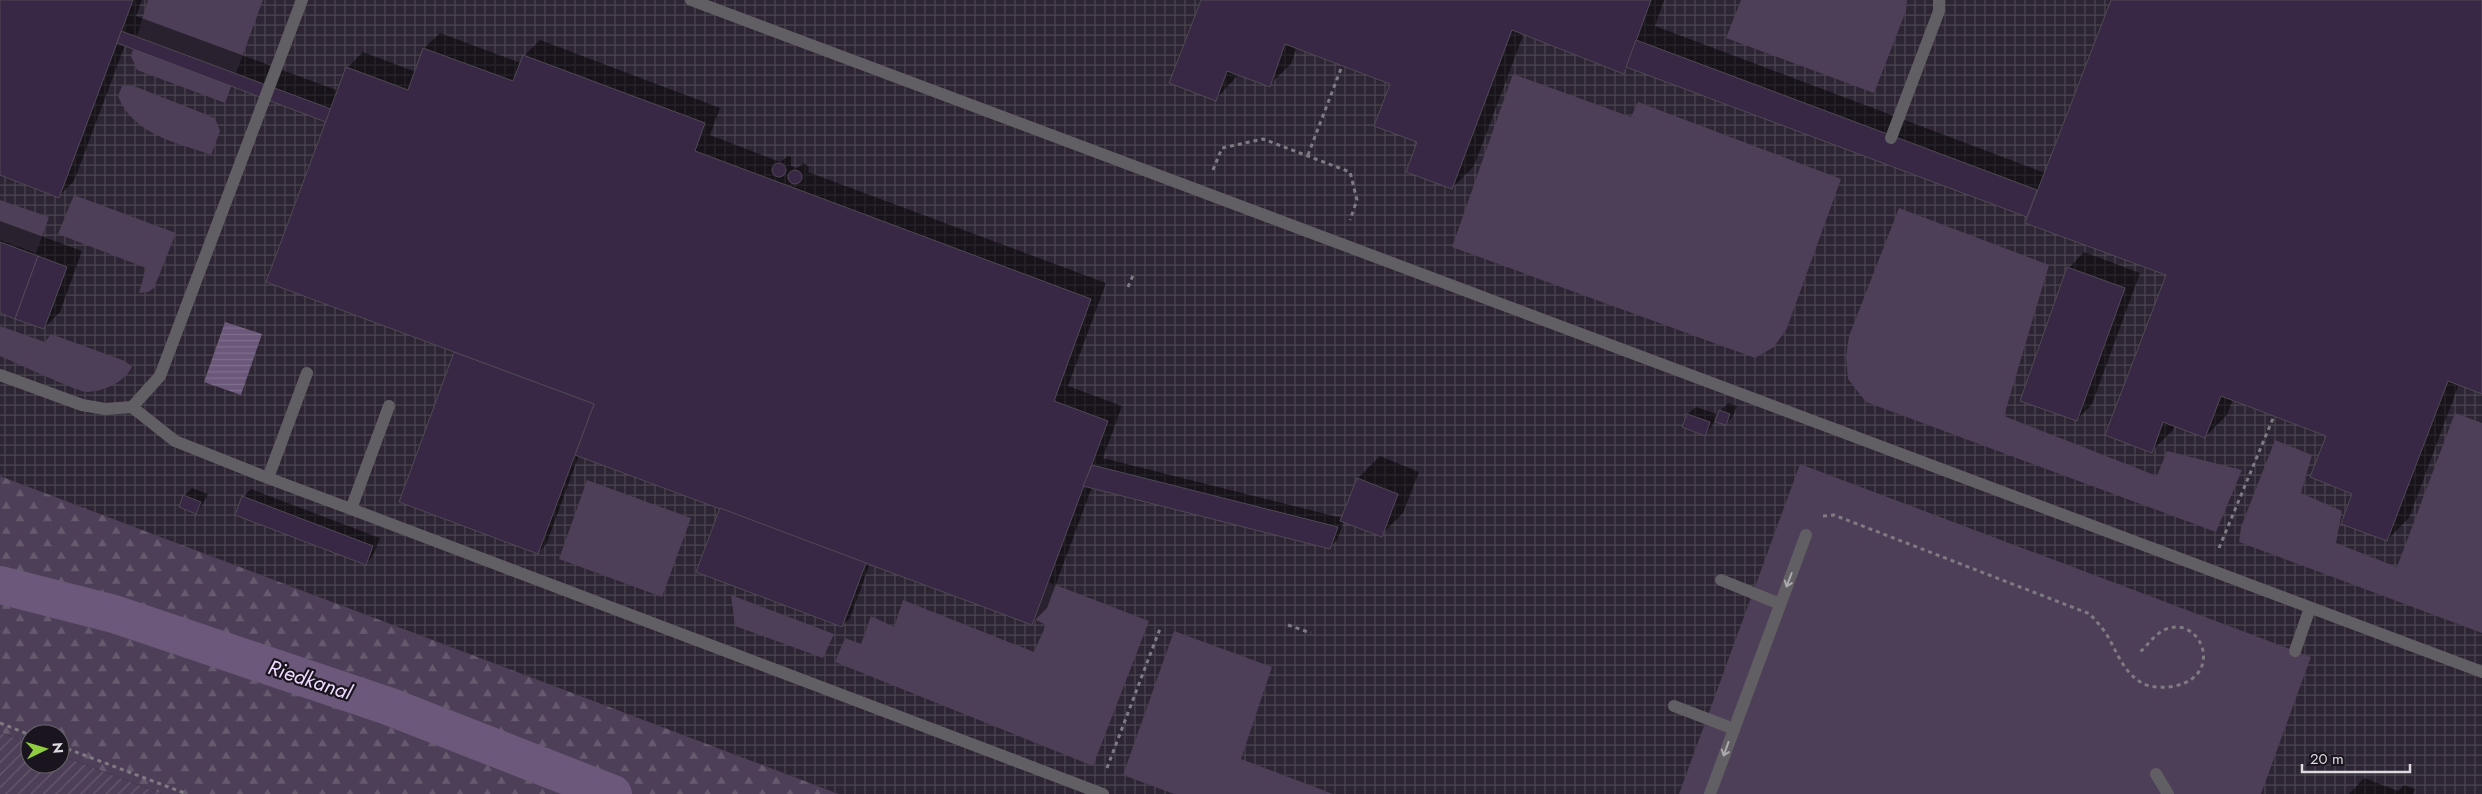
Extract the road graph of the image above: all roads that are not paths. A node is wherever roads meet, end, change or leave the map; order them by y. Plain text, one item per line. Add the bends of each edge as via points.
1 (302, 0) edge
2 (691, 0) edge
3 (1939, 0) edge
4 (1891, 138) dead end
5 (307, 374) dead end
6 (0, 375) edge
7 (132, 406) junction
8 (389, 406) dead end
9 (268, 478) junction
10 (350, 509) junction
11 (1806, 535) road end
12 (1722, 580) dead end
13 (1780, 604) junction
14 (2310, 608) junction
15 (2295, 651) dead end
16 (2482, 672) edge
17 (1674, 706) dead end
18 (1734, 729) junction
19 (2156, 774) dead end
20 (1101, 793) edge
21 (1710, 794) edge
22 (2168, 794) edge

1 - 7 lane via 160,376
2 - 14 lane
3 - 4 lane via 1939,11
5 - 9 lane
6 - 7 lane via 82,405 105,409
7 - 9 lane via 175,441
8 - 10 lane
9 - 10 lane
10 - 20 lane
11 -> 13 lane
12 - 13 lane
13 - 18 lane
14 - 15 lane
14 - 16 lane
17 - 18 lane
18 -> 21 lane
19 - 22 lane

